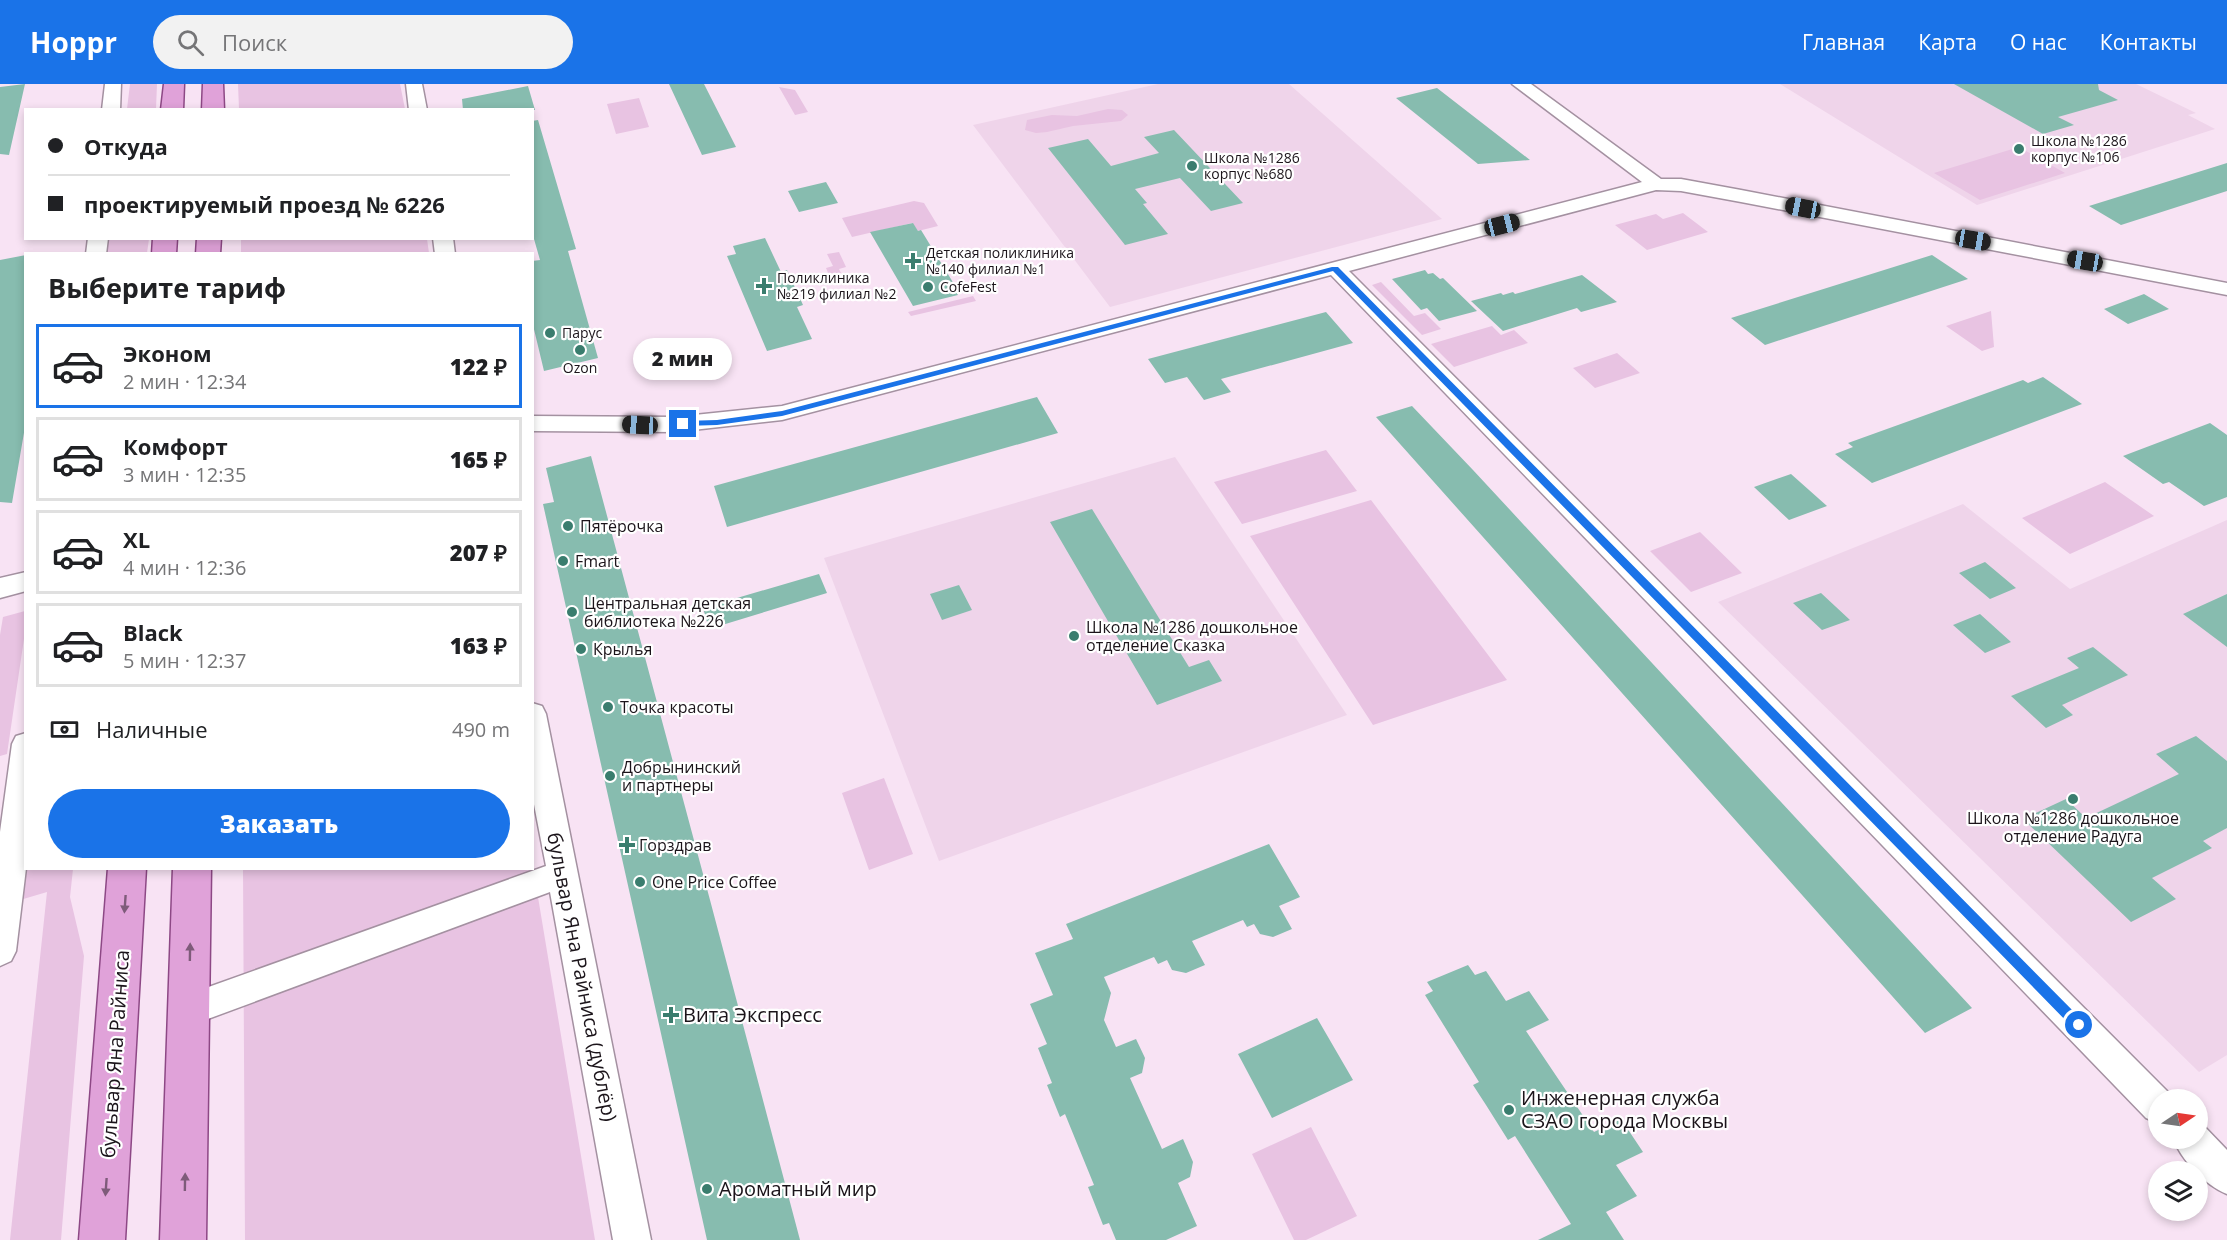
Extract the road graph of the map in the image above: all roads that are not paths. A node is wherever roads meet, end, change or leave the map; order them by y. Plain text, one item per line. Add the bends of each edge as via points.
1 (113, 84) edge
2 (174, 84) edge
3 (213, 84) edge
4 (414, 84) edge
5 (1520, 84) edge
6 (111, 108) edge
7 (172, 108) edge
8 (213, 108) edge
9 (418, 108) edge
10 (1656, 184) junction
11 (1335, 268) junction
12 (2227, 289) edge
13 (534, 424) edge
14 (24, 582) edge
15 (0, 588) edge
16 (534, 725) edge
17 (24, 760) edge
18 (128, 870) edge
19 (192, 870) edge
20 (562, 874) junction
21 (0, 951) edge
22 (189, 1011) junction
23 (2148, 1096) edge
24 (2201, 1149) edge
25 (2227, 1176) edge
26 (102, 1240) edge
27 (183, 1240) edge
28 (632, 1240) edge

1 - 6 street
2 - 7 main road
3 - 8 main road
4 - 9 street
5 - 10 street
10 - 11 street
10 - 12 street via 1741,196
11 - 13 street via 782,413 717,422
11 - 23 street
14 - 15 street
16 - 20 street, бульвар Яна Райниса (дублёр)
17 - 21 street
18 -> 26 main road, бульвар Яна Райниса
22 -> 19 main road
20 - 22 street
20 - 28 street, бульвар Яна Райниса (дублёр)
27 -> 22 main road
24 - 25 street

